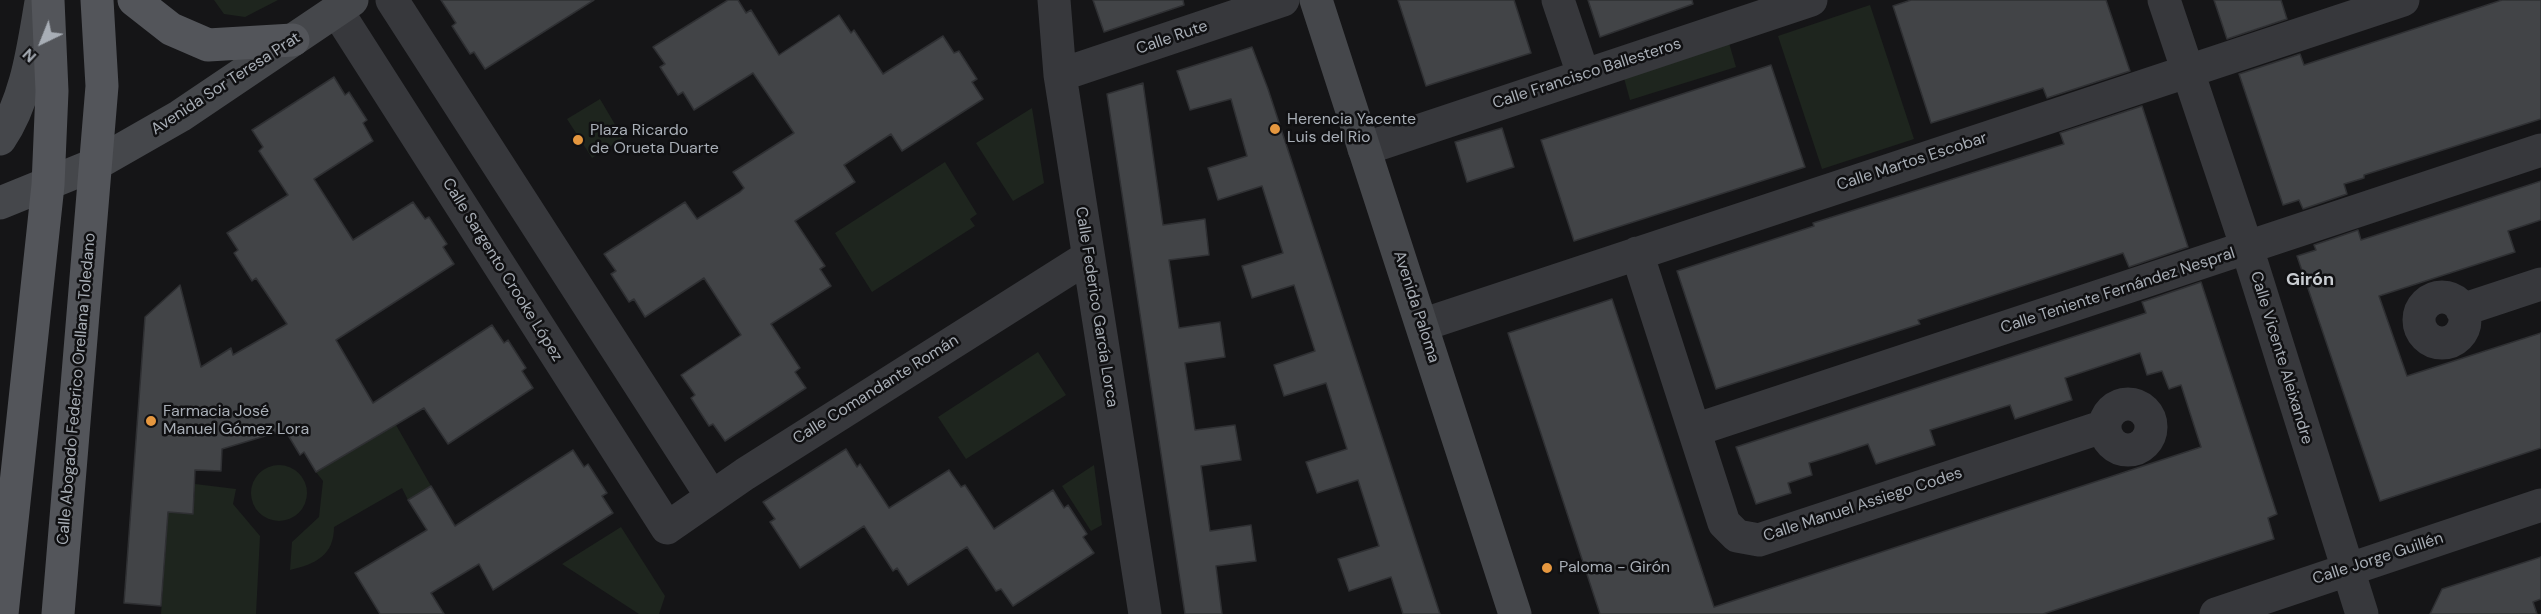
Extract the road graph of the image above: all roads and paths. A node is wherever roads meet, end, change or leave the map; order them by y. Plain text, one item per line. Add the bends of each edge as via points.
1 (41, 0) edge
2 (48, 0) edge
3 (97, 0) edge
4 (134, 0) edge
5 (392, 0) edge
6 (1054, 0) edge
7 (1283, 0) edge
8 (1316, 0) edge
9 (1558, 0) edge
10 (1811, 0) edge
11 (2164, 0) edge
12 (2403, 0) edge
13 (345, 5) edge
14 (293, 40) junction
15 (2186, 70) junction
16 (1583, 74) junction
17 (1060, 75) junction
18 (0, 139) edge
19 (1364, 148) junction
20 (2541, 150) edge
21 (96, 164) junction
22 (48, 185) junction
23 (0, 203) edge
24 (2247, 248) junction
25 (1637, 253) junction
26 (1088, 257) junction
27 (2541, 284) edge
28 (2462, 310) dead end
29 (1422, 325) junction
30 (2105, 426) dead end
31 (1695, 430) junction
32 (712, 497) junction
33 (2541, 505) edge
34 (667, 528) joint
35 (2346, 570) junction
36 (2, 614) edge
37 (58, 614) edge
38 (1145, 614) edge
39 (1515, 614) edge
40 (2216, 614) edge
41 (2362, 614) edge

1 - 18 main road via 30,66 10,124
2 - 22 main road via 52,91
3 - 21 main road, Calle Abogado Federico Orellana Toledano via 102,86
4 - 14 main road via 171,29 208,45
5 - 32 street
6 - 17 street, Calle Federico García Lorca
7 - 17 street, Calle Rute
8 - 19 main road, Avenida Paloma
9 - 16 street
10 - 16 street, Calle Francisco Ballesteros
11 - 15 street, Calle Vicente Aleixandre
12 - 15 street, Calle Martos Escobar
13 - 14 main road, Avenida Sor Teresa Prat
13 - 34 street, Calle Sargento Crooke López
14 - 21 main road, Avenida Sor Teresa Prat via 180,116
15 - 24 street, Calle Vicente Aleixandre
15 - 25 street, Calle Martos Escobar
16 - 19 street, Calle Francisco Ballesteros
17 - 26 street, Calle Federico García Lorca
19 - 29 main road, Avenida Paloma
20 - 24 street, Calle Teniente Fernández Nespral
21 - 22 main road, Avenida Sor Teresa Prat
21 - 37 main road, Calle Abogado Federico Orellana Toledano
22 - 23 main road, Avenida Sor Teresa Prat
22 - 36 main road
24 - 31 street, Calle Teniente Fernández Nespral
24 - 35 street, Calle Vicente Aleixandre
25 - 29 street, Calle Martos Escobar
25 - 31 street, Calle Manuel Assiego Codes
26 - 32 street, Calle Comandante Román
26 - 38 street, Calle Federico García Lorca
27 - 28 street
29 - 39 main road, Avenida Paloma
30 - 31 street, Calle Manuel Assiego Codes via 1759,540 1737,536 1724,523
32 - 34 street, Calle Comandante Román
33 - 35 street, Calle Jorge Guillén
35 - 40 street, Calle Jorge Guillén
35 - 41 street, Calle Vicente Aleixandre

